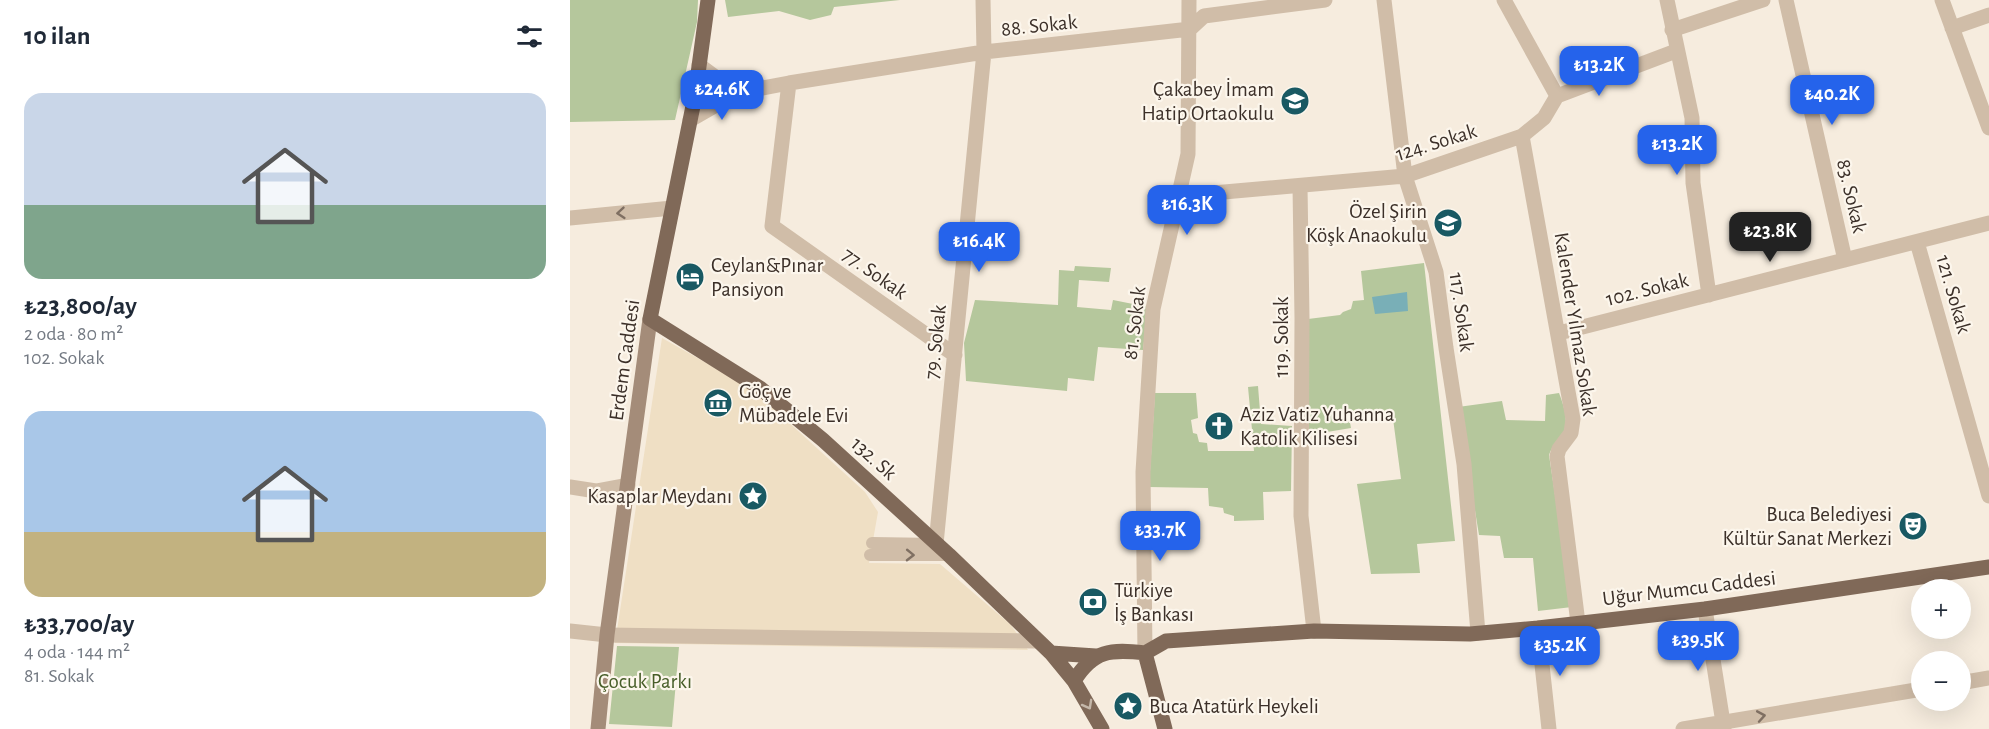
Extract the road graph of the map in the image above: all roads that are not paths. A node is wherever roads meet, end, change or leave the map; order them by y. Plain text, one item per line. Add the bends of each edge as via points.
1 (708, 0) edge
2 (983, 0) edge
3 (1189, 0) edge
4 (1325, 0) edge
5 (1384, 0) edge
6 (1504, 0) edge
7 (1667, 0) edge
8 (1763, 0) edge
9 (1786, 0) edge
10 (1942, 0) edge
11 (1989, 15) edge
12 (1952, 28) junction
13 (1190, 29) junction
14 (1672, 30) junction
15 (1676, 51) junction
16 (984, 52) junction
17 (699, 65) junction
18 (789, 83) junction
19 (737, 93) junction
20 (1557, 96) junction
21 (690, 120) junction
22 (1989, 128) edge
23 (1522, 136) junction
24 (1406, 176) junction
25 (1300, 186) junction
26 (1179, 196) junction
27 (672, 208) junction
28 (570, 218) edge
29 (1989, 223) edge
30 (1917, 242) junction
31 (1845, 260) junction
32 (1709, 295) junction
33 (650, 319) junction
34 (1559, 333) junction
35 (955, 355) junction
36 (627, 485) junction
37 (570, 487) edge
38 (1989, 496) edge
39 (936, 544) junction
40 (949, 555) junction
41 (1989, 567) edge
42 (1705, 609) junction
43 (1578, 623) junction
44 (1538, 628) junction
45 (570, 631) edge
46 (1314, 632) junction
47 (1478, 633) junction
48 (607, 635) junction
49 (1037, 641) junction
50 (1051, 653) junction
51 (1145, 653) junction
52 (1096, 656) junction
53 (1989, 678) edge
54 (1971, 680) edge
55 (1074, 681) junction
56 (1911, 691) edge
57 (1724, 726) edge
58 (1162, 727) edge
59 (598, 729) edge
60 (1102, 729) edge
61 (1549, 729) edge
62 (1683, 729) edge

1 - 17 main road, Erdem Caddesi
2 - 16 street, 79. Sokak
3 - 13 street, 81. Sokak
4 - 13 street, 88. Sokak via 1204,16
5 - 24 street, 117. Sokak
6 - 20 street
7 - 14 street
8 - 14 street
9 - 31 street, 83. Sokak
10 - 12 street
11 - 12 street
12 - 22 street
13 - 16 street, 88. Sokak
13 - 26 street, 81. Sokak via 1188,154
14 - 15 street
15 - 20 street
15 - 32 street via 1692,118 1694,183
16 - 18 street, 88. Sokak
16 - 35 street, 79. Sokak
17 - 19 street
17 - 21 main road, Erdem Caddesi
18 - 19 street, 88. Sokak
18 - 35 street, 77. Sokak via 772,226
19 - 21 street, 88. Sokak
20 - 23 street, 124. Sokak via 1544,118
21 - 27 main road, Erdem Caddesi
23 - 24 street, 124. Sokak
23 - 34 street, Kalender Yılmaz Sokak
24 - 25 street, 124. Sokak
24 - 47 street, 117. Sokak via 1436,272 1464,464
25 - 26 street, 124. Sokak
25 - 46 street, 119. Sokak via 1301,516
26 - 51 street, 81. Sokak via 1153,309 1143,472
27 -> 28 street
27 - 33 main road, Erdem Caddesi
29 - 30 street, 102. Sokak
30 - 31 street, 102. Sokak
30 - 38 street, 121. Sokak
31 - 32 street, 102. Sokak
32 - 34 street, 102. Sokak
33 - 36 main road, Erdem Caddesi
33 - 39 main road, 132. Sk via 760,388
34 - 43 street, Kalender Yılmaz Sokak via 1573,419 1571,433 1557,456
35 - 39 street, 79. Sokak
36 - 37 street via 596,491
36 - 48 main road, Erdem Caddesi
39 - 40 main road, 132. Sk
39 -> 40 lane via 871,549
40 - 49 main road, 132. Sk
41 - 42 main road, Uğur Mumcu Caddesi
42 - 43 main road, Uğur Mumcu Caddesi
42 - 57 street
43 - 44 main road, Uğur Mumcu Caddesi
44 - 47 main road, Uğur Mumcu Caddesi
44 - 61 street
45 - 48 street
46 - 47 main road, Uğur Mumcu Caddesi
46 - 51 main road, Uğur Mumcu Caddesi via 1167,641
48 - 49 street
48 - 59 main road, Erdem Caddesi
49 - 50 main road, 132. Sk
50 - 52 main road
50 - 55 main road, 132. Sk
51 - 52 main road via 1112,651
51 - 58 main road
52 - 55 main road
53 - 54 street
55 -> 60 main road, 132. Sk
57 -> 56 street
57 - 62 street

